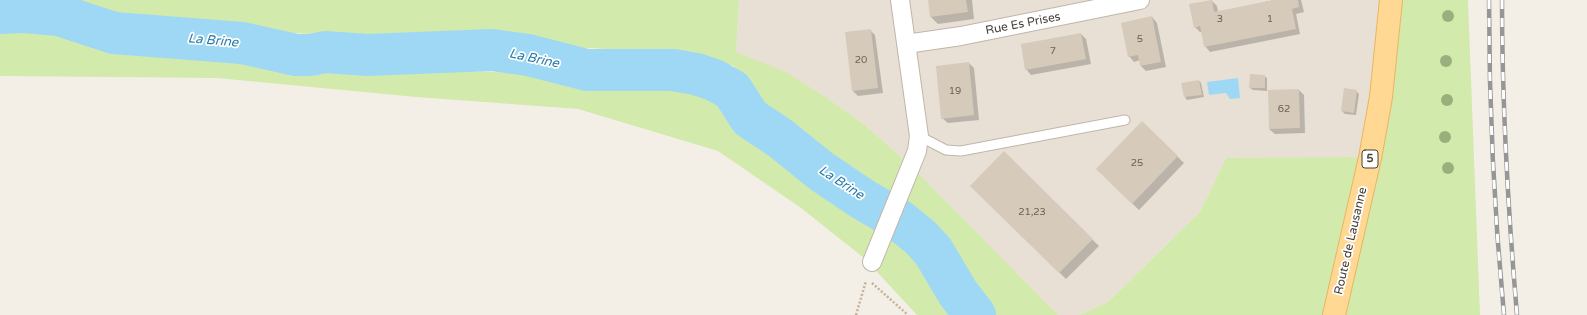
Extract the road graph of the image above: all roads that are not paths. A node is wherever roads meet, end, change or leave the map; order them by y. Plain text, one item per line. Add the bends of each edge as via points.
1 (900, 0) edge
2 (1140, 0) edge
3 (1391, 0) edge
4 (906, 44) junction
5 (1125, 120) dead end
6 (919, 136) junction
7 (872, 262) dead end
8 (1334, 315) edge

1 - 4 street
2 - 4 street, Rue Es Prises via 962,36
3 - 8 main road, Route de Lausanne / 5 via 1381,97 1370,158
4 - 6 street
5 - 6 lane via 961,151 946,150
6 - 7 street via 917,151

